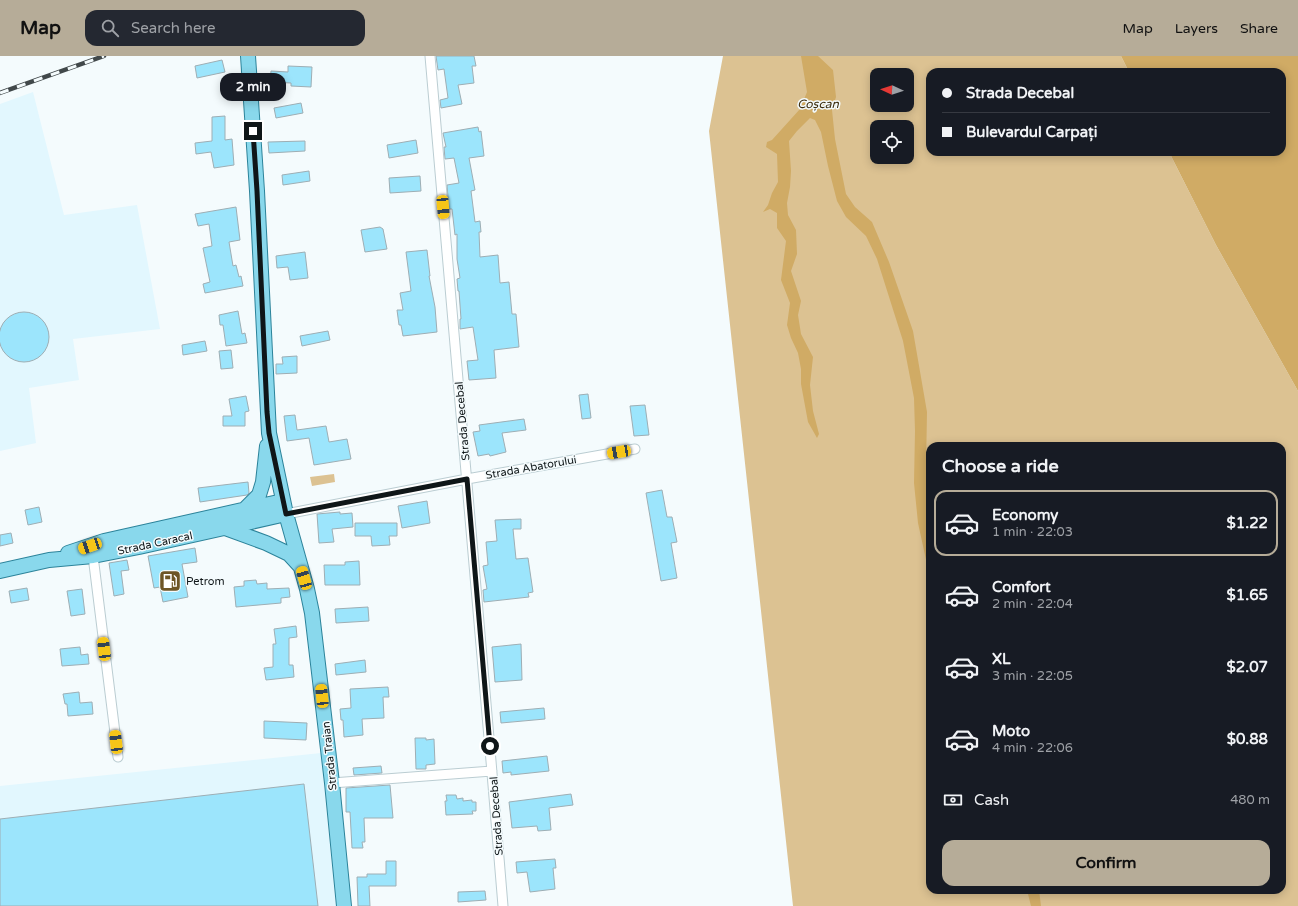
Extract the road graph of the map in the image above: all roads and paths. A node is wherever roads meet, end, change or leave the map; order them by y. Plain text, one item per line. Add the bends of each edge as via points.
1 (248, 56) edge
2 (430, 56) edge
3 (269, 433) junction
4 (635, 449) dead end
5 (467, 479) junction
6 (284, 508) junction
7 (244, 510) junction
8 (225, 528) junction
9 (93, 556) junction
10 (49, 560) junction
11 (301, 567) junction
12 (0, 571) edge
13 (118, 757) dead end
14 (492, 771) junction
15 (332, 783) junction
16 (344, 906) edge
17 (503, 906) edge

1 - 3 main road
2 - 5 street, Strada Decebal
3 - 6 main road, Strada Traian
3 - 7 main road via 263,482 258,495
4 - 5 street, Strada Abatorului
5 - 6 street, Strada Abatorului
5 - 14 street, Strada Decebal
6 - 7 main road
6 - 8 main road, Strada Caracal
6 - 11 main road, Strada Traian
7 - 10 main road via 104,541
8 - 9 main road, Strada Caracal
8 - 11 main road via 266,542 289,554
9 - 10 main road, Strada Caracal
9 - 13 street
10 - 12 main road, Strada Caracal
11 - 15 main road, Strada Traian via 316,638
14 - 15 street
14 - 17 street, Strada Decebal
15 - 16 main road, Strada Traian

